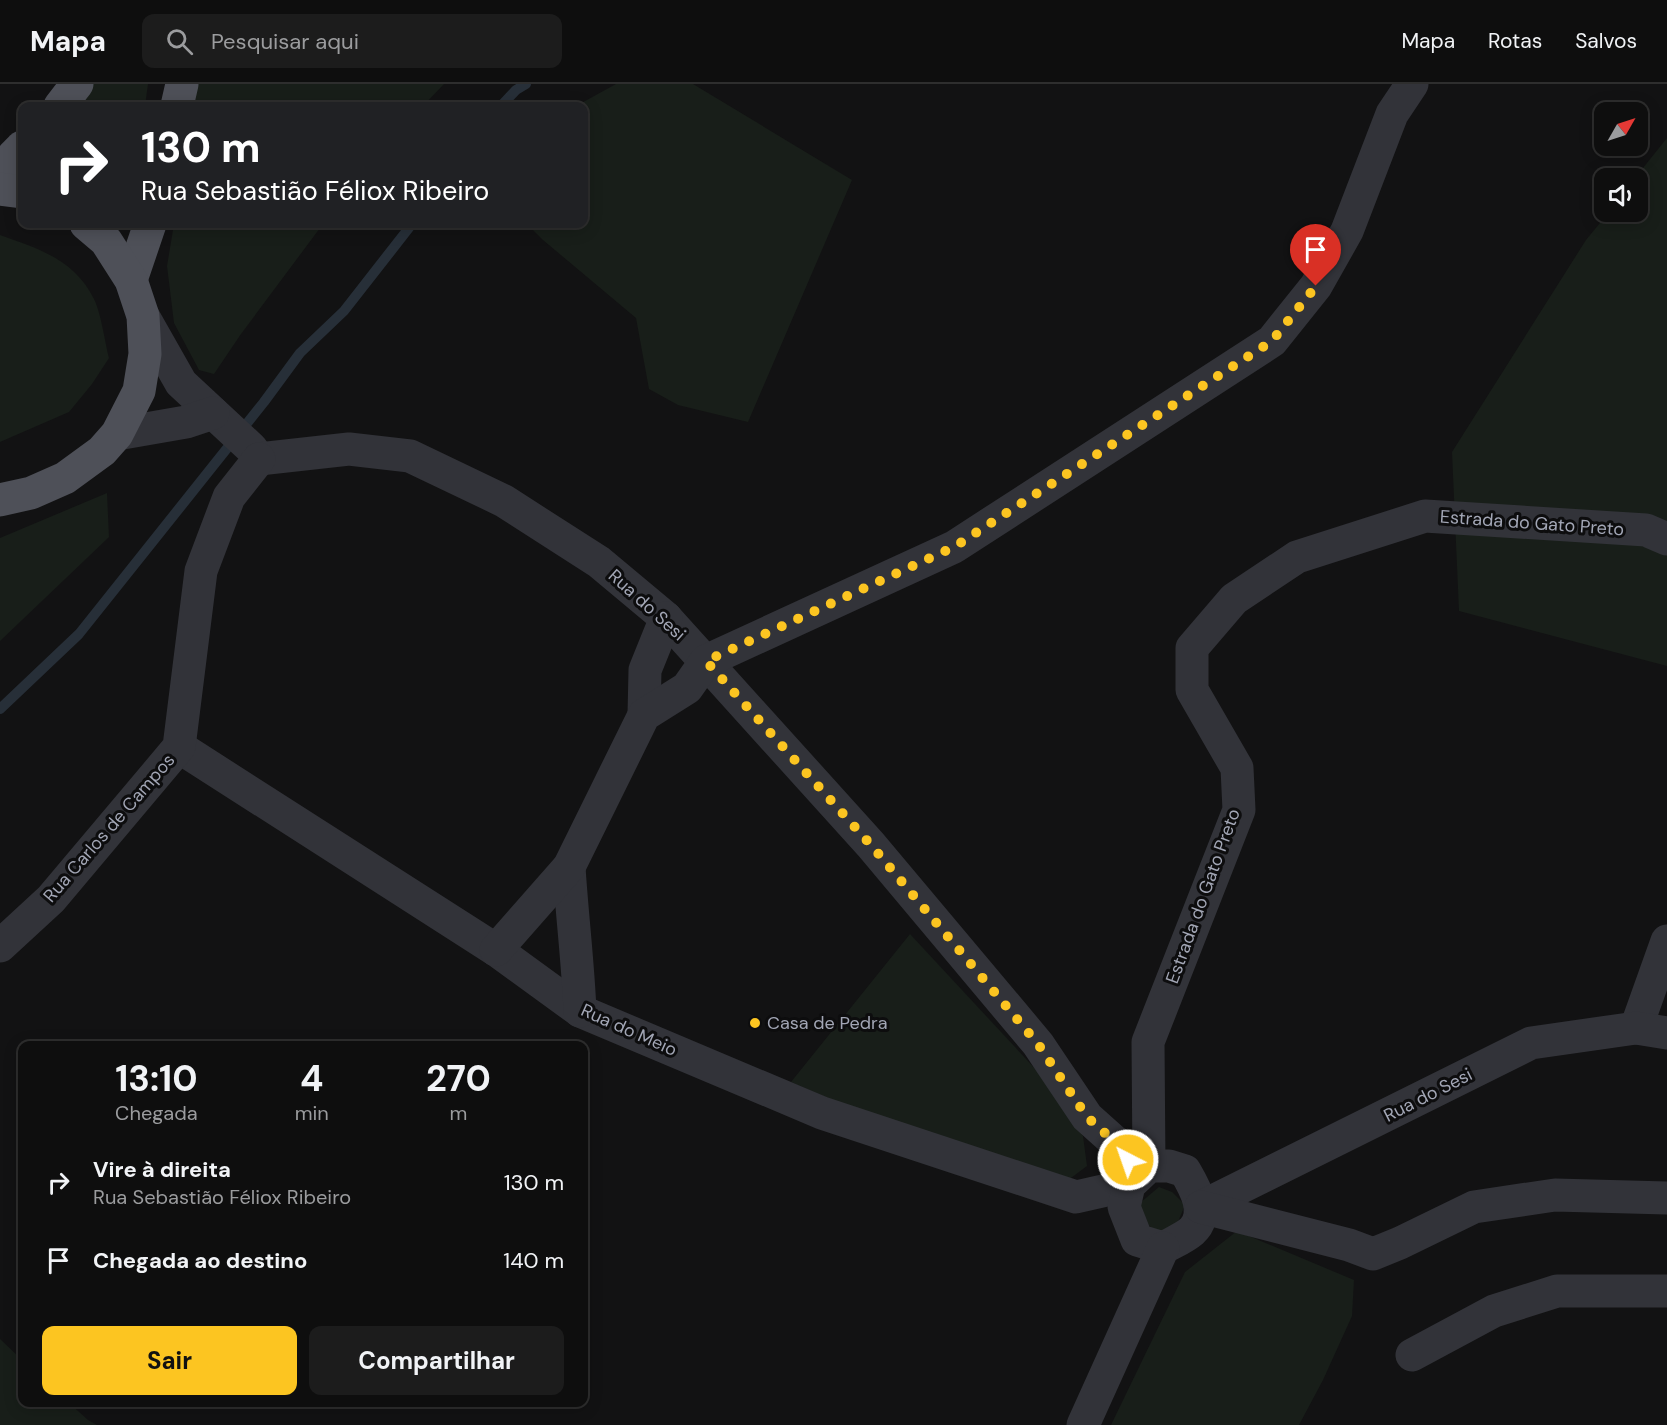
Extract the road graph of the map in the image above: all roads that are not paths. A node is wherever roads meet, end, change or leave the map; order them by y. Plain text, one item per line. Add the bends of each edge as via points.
1 (77, 84) edge
2 (182, 84) edge
3 (1412, 84) edge
4 (63, 102) edge
5 (178, 102) edge
6 (18, 151) edge
7 (0, 169) edge
8 (0, 189) edge
9 (18, 191) edge
10 (91, 228) edge
11 (149, 228) edge
12 (131, 280) junction
13 (143, 316) junction
14 (217, 417) junction
15 (117, 434) junction
16 (255, 454) junction
17 (0, 500) edge
18 (1667, 539) edge
19 (666, 618) junction
20 (706, 661) junction
21 (644, 715) junction
22 (180, 747) junction
23 (569, 867) junction
24 (1667, 941) edge
25 (0, 946) edge
26 (496, 950) junction
27 (580, 1011) junction
28 (1651, 1031) edge
29 (1139, 1176) junction
30 (1667, 1198) edge
31 (1201, 1207) junction
32 (1163, 1248) junction
33 (1667, 1291) edge
34 (1412, 1355) dead end
35 (1083, 1425) edge

1 - 4 main road
2 - 5 main road
3 - 20 street via 1392,114 1347,231 1316,286 1272,341 954,547
6 - 7 main road
8 - 9 main road
10 - 12 main road via 106,241
11 - 12 main road
12 - 13 main road
13 - 14 street via 181,383
13 - 15 main road via 145,354 139,391
14 - 15 street
14 - 16 street
15 - 17 main road via 102,451 65,478 31,493
16 - 19 street, Rua do Sesi via 349,450 410,456 514,507 599,562
16 - 22 street, Rua Carlos de Campos via 229,496 201,571
18 - 29 street, Estrada do Gato Preto via 1646,530 1425,516 1297,557 1234,599 1192,648 1192,690 1237,768 1239,810 1148,1042
19 - 20 street, Rua do Sesi
19 - 21 street via 645,670
20 - 21 street via 687,688
20 - 29 street, Rua do Sesi via 871,845 1038,1044 1087,1117 1116,1143
21 - 23 street
22 - 25 street, Rua Carlos de Campos via 51,898
22 - 26 street, Rua do Meio
23 - 26 street
23 - 27 street
24 - 28 street
26 - 27 street, Rua do Meio
27 - 29 street, Rua do Meio via 822,1113 1076,1197
28 - 31 street, Rua do Sesi via 1531,1043
29 - 31 street via 1169,1166 1185,1171
29 - 32 street via 1124,1207 1137,1240
30 - 31 street via 1555,1195 1474,1207 1373,1254
31 - 32 street via 1193,1230
32 - 35 street
33 - 34 street via 1557,1291 1494,1311

